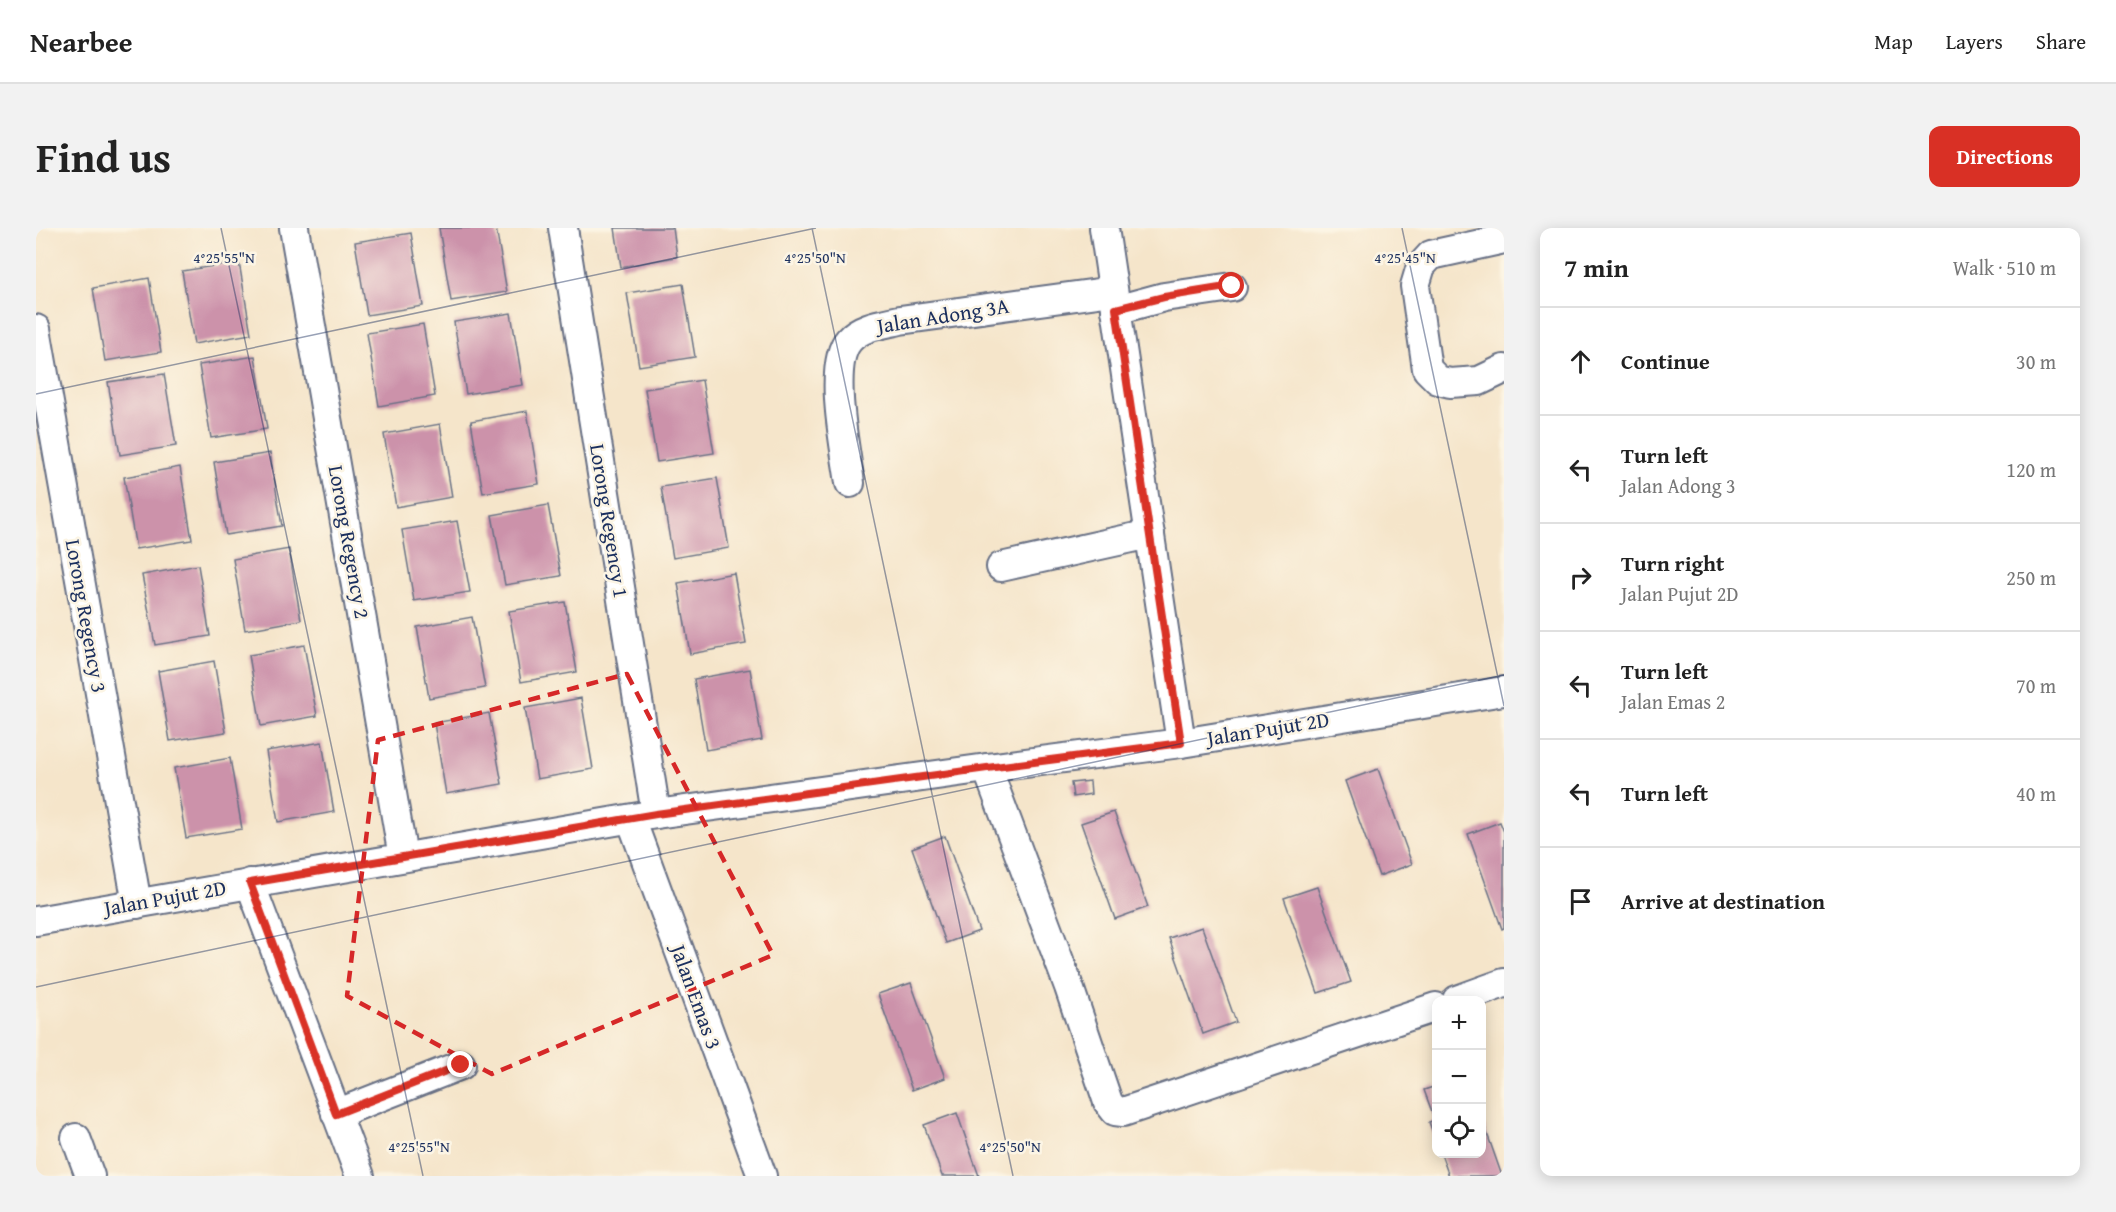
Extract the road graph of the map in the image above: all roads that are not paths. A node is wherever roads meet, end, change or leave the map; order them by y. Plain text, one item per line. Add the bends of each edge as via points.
1 (294, 228) edge
2 (563, 228) edge
3 (1104, 228) edge
4 (1504, 239) edge
5 (1232, 286) dead end
6 (1114, 300) junction
7 (36, 328) edge
8 (1504, 369) edge
9 (850, 483) dead end
10 (1150, 534) junction
11 (1000, 567) dead end
12 (1504, 691) edge
13 (1181, 743) junction
14 (987, 768) junction
15 (644, 817) junction
16 (403, 857) junction
17 (250, 883) junction
18 (137, 904) junction
19 (36, 921) edge
20 (1504, 983) edge
21 (1468, 996) edge
22 (1432, 1009) edge
23 (461, 1065) dead end
24 (336, 1114) junction
25 (76, 1138) dead end
26 (90, 1176) edge
27 (360, 1176) edge
28 (762, 1176) edge

1 - 16 street, Lorong Regency 2
2 - 15 street, Lorong Regency 1
3 - 6 street
4 - 8 street via 1431,255 1421,266 1415,286 1427,369 1438,380 1479,381
5 - 6 street, Jalan Adong 3A
6 - 9 street, Jalan Adong 3A via 900,320 874,325 856,334 847,341 840,365 839,410
6 - 10 street
7 - 18 street, Lorong Regency 3
10 - 11 street
10 - 13 street
12 - 13 street, Jalan Pujut 2D
13 - 14 street, Jalan Pujut 2D
14 - 15 street, Jalan Pujut 2D
14 - 22 street via 1108,1102 1115,1111 1123,1112 1193,1090
15 - 16 street, Jalan Pujut 2D
15 - 28 street, Jalan Emas 3
16 - 17 street, Jalan Pujut 2D
17 - 18 street, Jalan Pujut 2D
17 - 24 street
18 - 19 street, Jalan Pujut 2D
20 - 21 street
23 - 24 street
24 - 27 street
25 - 26 street

